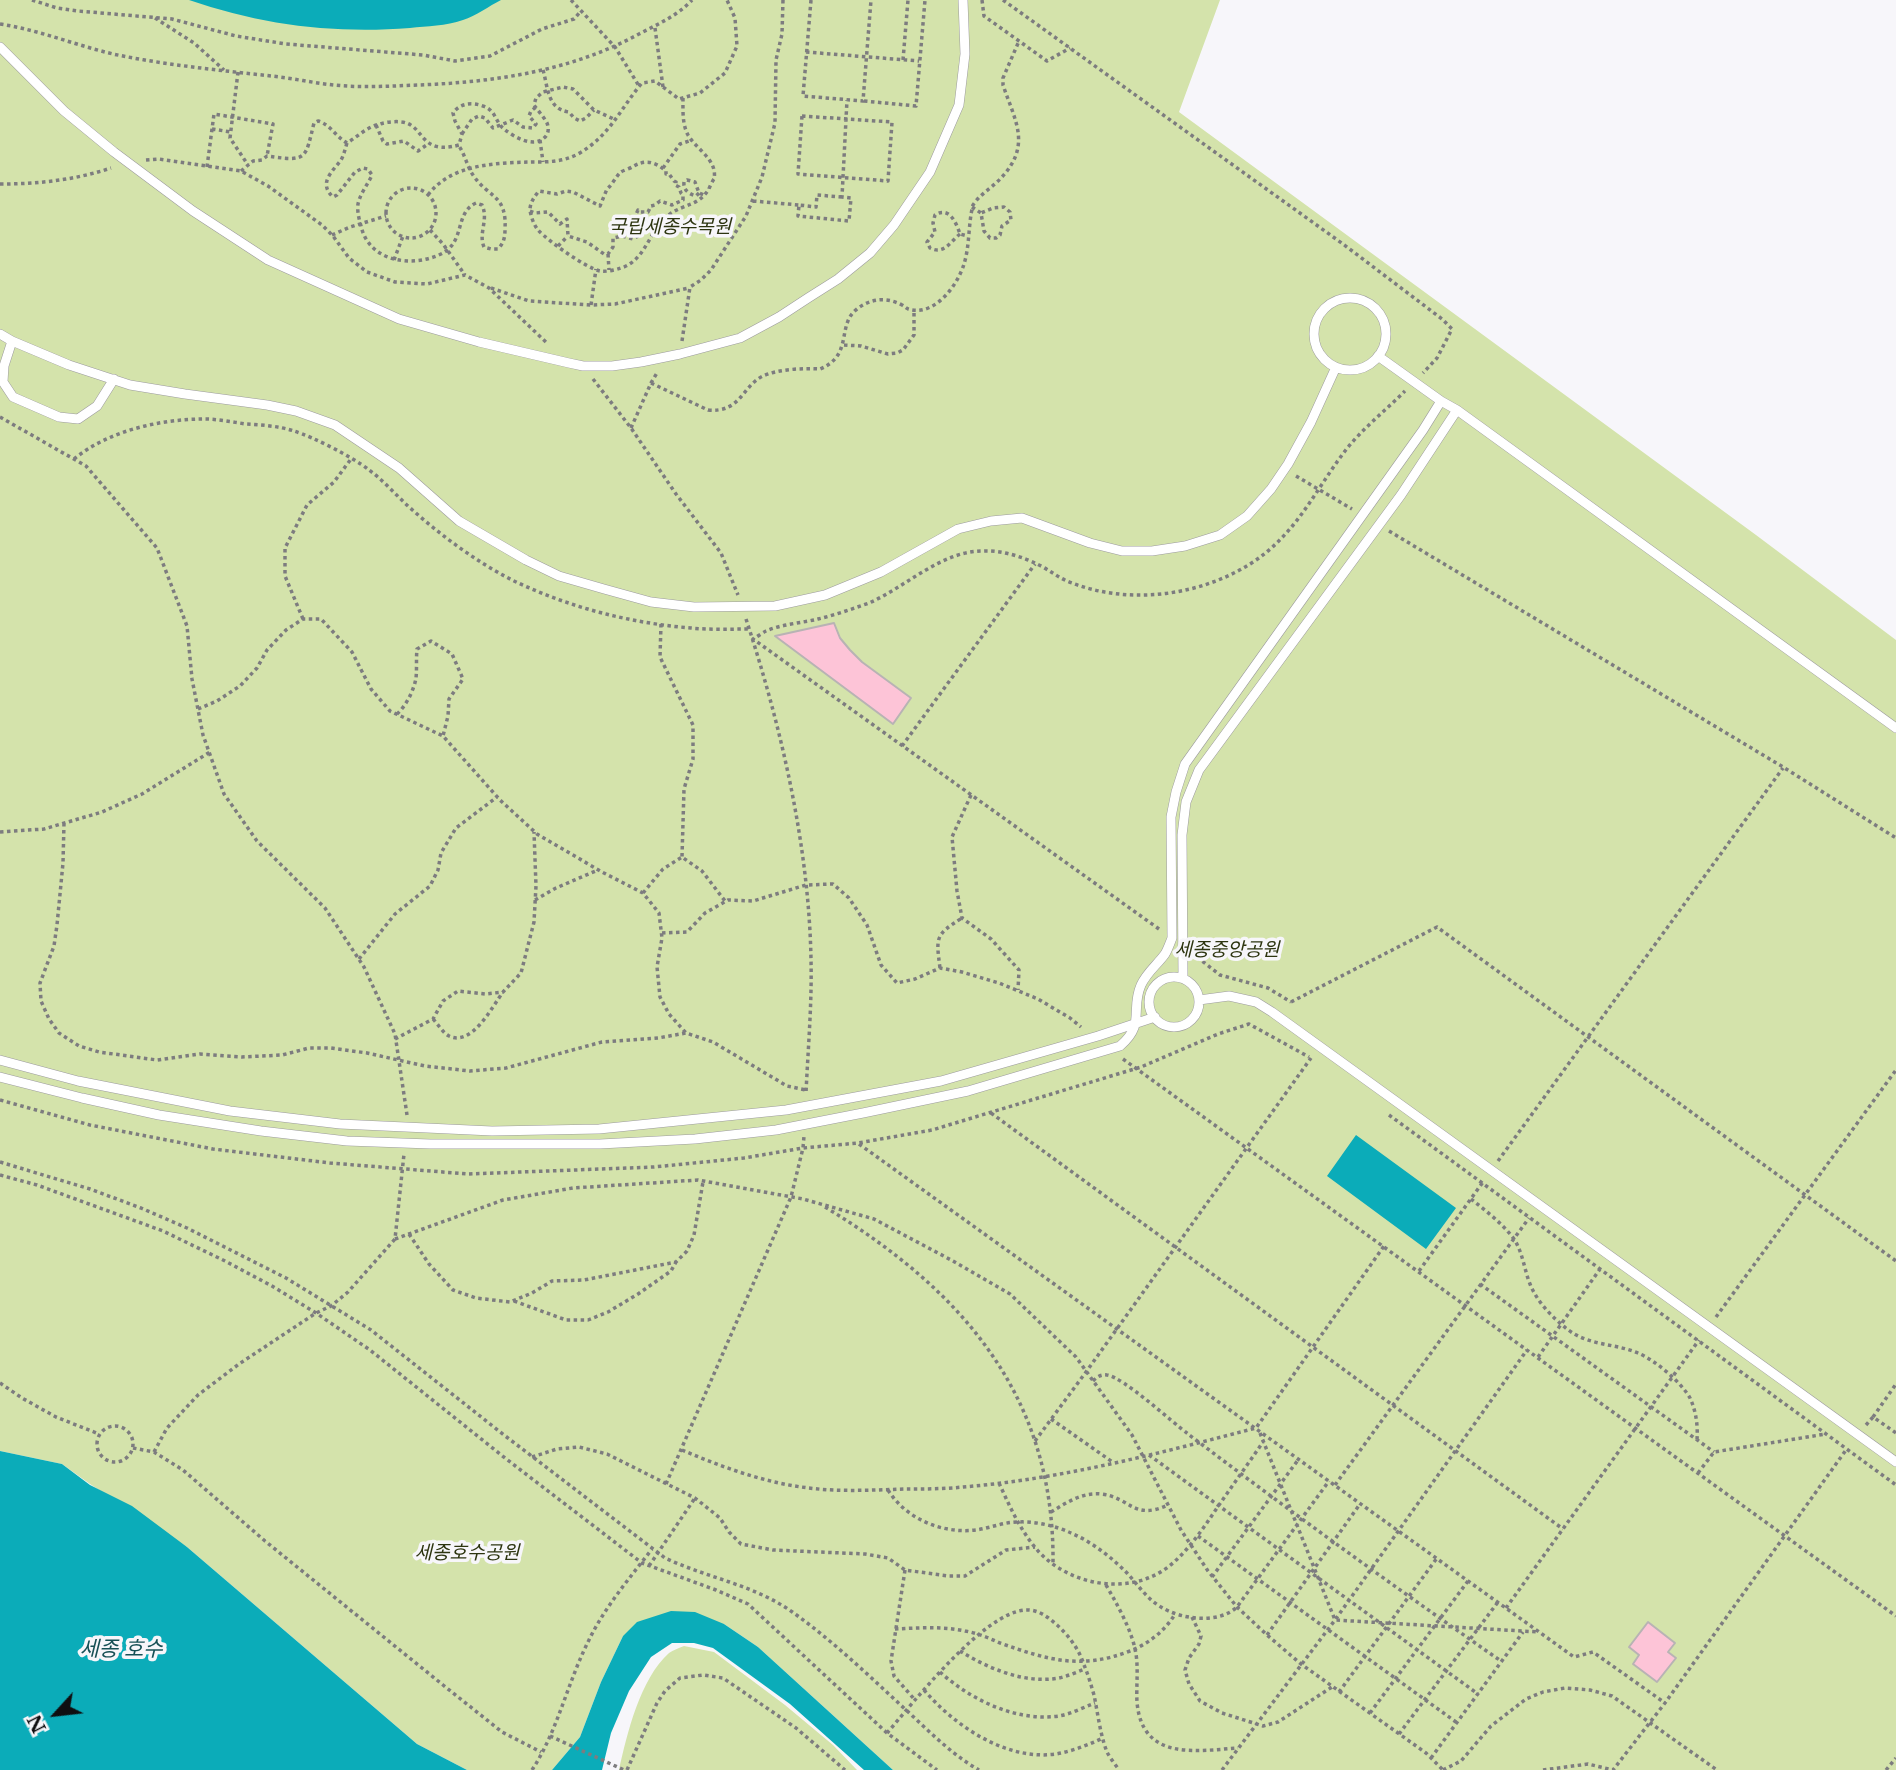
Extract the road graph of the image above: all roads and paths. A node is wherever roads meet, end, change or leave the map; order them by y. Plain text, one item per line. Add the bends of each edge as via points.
1 (32, 0) edge
2 (571, 0) edge
3 (692, 0) edge
4 (727, 0) edge
5 (783, 0) edge
6 (810, 0) edge
7 (871, 0) edge
8 (908, 0) edge
9 (925, 0) edge
10 (963, 0) edge
11 (982, 0) edge
12 (1003, 0) edge
13 (581, 11) junction
14 (154, 16) junction
15 (0, 24) edge
16 (655, 27) junction
17 (1019, 41) junction
18 (0, 47) edge
19 (615, 47) junction
20 (1070, 48) junction
21 (806, 52) junction
22 (866, 56) junction
23 (904, 60) junction
24 (920, 61) junction
25 (543, 70) junction
26 (225, 71) junction
27 (238, 72) junction
28 (639, 86) junction
29 (663, 87) junction
30 (549, 90) junction
31 (683, 98) junction
32 (847, 100) junction
33 (863, 101) junction
34 (536, 107) junction
35 (594, 110) junction
36 (232, 117) junction
37 (846, 119) junction
38 (616, 120) junction
39 (500, 124) junction
40 (376, 125) junction
41 (212, 130) junction
42 (231, 132) junction
43 (462, 134) junction
44 (540, 140) junction
45 (692, 140) junction
46 (347, 143) junction
47 (428, 144) junction
48 (459, 145) junction
49 (267, 156) junction
50 (127, 162) junction
51 (543, 162) junction
52 (248, 165) junction
53 (207, 167) junction
54 (663, 168) junction
55 (469, 169) junction
56 (241, 171) junction
57 (843, 177) junction
58 (0, 184) edge
59 (702, 194) junction
60 (428, 195) junction
61 (842, 197) junction
62 (752, 201) junction
63 (799, 205) junction
64 (972, 207) junction
65 (530, 211) junction
66 (981, 213) junction
67 (387, 216) junction
68 (360, 223) junction
69 (429, 230) junction
70 (960, 234) junction
71 (332, 235) junction
72 (403, 236) junction
73 (568, 236) junction
74 (968, 236) junction
75 (558, 246) junction
76 (448, 250) junction
77 (608, 254) junction
78 (394, 260) junction
79 (596, 269) junction
80 (610, 270) junction
81 (466, 275) junction
82 (489, 288) junction
83 (690, 288) junction
84 (591, 305) junction
85 (914, 310) junction
86 (0, 334) edge
87 (12, 341) junction
88 (548, 344) dead end
89 (844, 345) junction
90 (680, 354) junction
91 (667, 356) junction
92 (1378, 356) junction
93 (583, 366) junction
94 (1336, 367) junction
95 (114, 379) junction
96 (1415, 382) junction
97 (651, 383) junction
98 (1441, 401) junction
99 (1457, 410) junction
100 (0, 416) edge
101 (631, 428) junction
102 (74, 459) junction
103 (351, 459) junction
104 (1284, 470) junction
105 (1320, 489) junction
106 (1362, 515) junction
107 (1380, 525) junction
108 (1035, 564) junction
109 (742, 606) junction
110 (303, 619) junction
111 (661, 624) junction
112 (749, 629) junction
113 (753, 639) junction
114 (198, 709) junction
115 (396, 714) junction
116 (1896, 728) edge
117 (443, 736) junction
118 (902, 746) junction
119 (209, 752) junction
120 (1783, 767) junction
121 (971, 795) junction
122 (498, 797) junction
123 (64, 823) junction
124 (533, 831) junction
125 (0, 832) edge
126 (1896, 838) edge
127 (682, 857) junction
128 (598, 870) junction
129 (806, 885) junction
130 (643, 893) junction
131 (535, 900) junction
132 (725, 901) junction
133 (962, 918) junction
134 (662, 933) junction
135 (1172, 938) junction
136 (1183, 945) junction
137 (359, 959) junction
138 (940, 968) junction
139 (1183, 978) junction
140 (1018, 990) junction
141 (503, 992) junction
142 (1199, 1000) junction
143 (1291, 1002) junction
144 (1272, 1012) junction
145 (1155, 1017) junction
146 (433, 1019) junction
147 (1137, 1022) junction
148 (1249, 1024) junction
149 (686, 1033) junction
150 (1093, 1037) junction
151 (1588, 1037) junction
152 (396, 1039) junction
153 (1110, 1049) junction
154 (0, 1060) edge
155 (399, 1060) junction
156 (1135, 1069) junction
157 (0, 1077) edge
158 (806, 1090) junction
159 (0, 1100) edge
160 (805, 1106) junction
161 (991, 1113) junction
162 (1386, 1113) dead end
163 (804, 1124) junction
164 (406, 1127) junction
165 (405, 1143) junction
166 (858, 1143) junction
167 (1247, 1147) junction
168 (803, 1148) junction
169 (0, 1163) edge
170 (402, 1169) junction
171 (1492, 1170) junction
172 (0, 1175) edge
173 (703, 1181) junction
174 (1482, 1183) junction
175 (791, 1197) junction
176 (1471, 1199) junction
177 (820, 1204) junction
178 (1529, 1217) junction
179 (409, 1234) junction
180 (395, 1239) junction
181 (1513, 1239) junction
182 (1176, 1246) junction
183 (1384, 1246) junction
184 (1896, 1261) edge
185 (676, 1262) junction
186 (1600, 1269) junction
187 (1419, 1271) junction
188 (1480, 1284) junction
189 (512, 1301) junction
190 (1465, 1305) junction
191 (331, 1306) junction
192 (316, 1312) junction
193 (1561, 1324) junction
194 (1117, 1328) junction
195 (1553, 1336) junction
196 (1314, 1346) junction
197 (1528, 1350) junction
198 (1538, 1357) junction
199 (1086, 1372) junction
200 (1093, 1381) junction
201 (0, 1383) edge
202 (1896, 1384) edge
203 (1393, 1404) junction
204 (1873, 1417) dead end
205 (1051, 1419) junction
206 (1258, 1430) junction
207 (99, 1434) junction
208 (1826, 1434) junction
209 (1697, 1440) junction
210 (1035, 1441) junction
211 (1264, 1441) junction
212 (1199, 1443) junction
213 (133, 1448) junction
214 (1846, 1449) junction
215 (681, 1450) junction
216 (154, 1452) junction
217 (1455, 1452) junction
218 (1714, 1452) junction
219 (1149, 1455) junction
220 (532, 1457) junction
221 (1143, 1457) junction
222 (1298, 1459) junction
223 (1896, 1461) edge
224 (1114, 1463) junction
225 (1698, 1473) junction
226 (1241, 1474) junction
227 (1045, 1476) junction
228 (1329, 1481) junction
229 (999, 1483) junction
230 (1280, 1483) junction
231 (666, 1485) junction
232 (1335, 1485) junction
233 (1896, 1485) edge
234 (888, 1490) junction
235 (1271, 1496) junction
236 (695, 1498) junction
237 (1360, 1503) junction
238 (1168, 1505) junction
239 (1219, 1506) junction
240 (1292, 1511) junction
241 (1051, 1512) junction
242 (1302, 1519) junction
243 (1018, 1522) junction
244 (1297, 1525) junction
245 (1052, 1527) junction
246 (1249, 1527) junction
247 (1563, 1529) dead end
248 (1398, 1531) junction
249 (1784, 1534) junction
250 (1198, 1536) junction
251 (1333, 1542) junction
252 (1191, 1545) junction
253 (1035, 1547) junction
254 (652, 1549) junction
255 (1279, 1550) junction
256 (658, 1553) junction
257 (1227, 1557) junction
258 (1437, 1558) junction
259 (642, 1563) junction
260 (1053, 1564) junction
261 (649, 1566) junction
262 (1371, 1569) junction
263 (905, 1570) junction
264 (1312, 1571) junction
265 (1212, 1577) junction
266 (1318, 1578) junction
267 (1258, 1580) junction
268 (1468, 1581) junction
269 (1136, 1583) junction
270 (1105, 1584) junction
271 (1409, 1596) junction
272 (1349, 1600) junction
273 (1498, 1602) junction
274 (1290, 1603) junction
275 (1237, 1607) junction
276 (1174, 1614) junction
277 (1896, 1616) edge
278 (1192, 1617) junction
279 (1440, 1618) junction
280 (1335, 1620) junction
281 (1380, 1623) junction
282 (1388, 1625) junction
283 (1434, 1626) junction
284 (1452, 1627) junction
285 (895, 1629) junction
286 (1479, 1629) junction
287 (1327, 1630) junction
288 (1524, 1631) junction
289 (1540, 1633) junction
290 (980, 1635) junction
291 (1267, 1635) junction
292 (1470, 1640) junction
293 (1135, 1649) junction
294 (1417, 1650) junction
295 (960, 1651) junction
296 (1365, 1656) junction
297 (1501, 1661) junction
298 (1083, 1662) junction
299 (1301, 1664) junction
300 (1085, 1669) junction
301 (1446, 1671) junction
302 (940, 1672) junction
303 (1395, 1679) junction
304 (1332, 1687) junction
305 (923, 1690) junction
306 (1339, 1692) junction
307 (1478, 1694) junction
308 (1425, 1699) junction
309 (915, 1700) junction
310 (1095, 1703) junction
311 (1665, 1703) junction
312 (907, 1710) junction
313 (1370, 1713) junction
314 (1456, 1722) junction
315 (1650, 1722) junction
316 (1256, 1724) junction
317 (887, 1733) junction
318 (1399, 1734) junction
319 (550, 1736) junction
320 (1103, 1738) junction
321 (1238, 1748) junction
322 (541, 1752) junction
323 (1431, 1758) junction
324 (1896, 1758) edge
325 (531, 1770) edge
326 (626, 1770) edge
327 (845, 1770) edge
328 (937, 1770) edge
329 (979, 1770) edge
330 (1119, 1770) edge
331 (1222, 1770) edge
332 (1443, 1770) edge
333 (1543, 1770) edge
334 (1717, 1770) edge
335 (1886, 1770) edge

1 - 14 path via 88,13
2 - 13 path
3 - 16 path
4 - 31 path via 737,46 725,73 699,93
5 - 62 path via 775,123
6 - 21 path
7 - 22 path
8 - 23 path
9 - 24 path
10 - 90 lane via 965,54 959,105 930,172 894,225 838,279 779,317 740,338
11 - 17 path via 984,16
12 - 20 path
13 - 14 path via 574,19 490,56 463,61 286,44
13 - 19 path
14 - 26 path
15 - 26 path via 113,54
16 - 19 path
16 - 29 path
17 - 20 path via 1047,61
17 - 64 path via 1003,78 1019,130 1018,149 1002,177
18 - 50 lane via 64,111
19 - 25 path
19 - 28 path
20 - 96 path via 1442,319 1452,329 1437,358
21 - 22 path
21 - 32 path via 803,96
22 - 23 path
22 - 33 path
23 - 24 path
24 - 33 path via 916,106
25 - 27 path via 485,81 377,87
25 - 30 path
26 - 27 path
27 - 36 path
28 - 29 path via 655,81
28 - 38 path
29 - 31 path
30 - 34 path via 536,98
30 - 35 path via 573,89
30 - 35 path via 555,107 577,120
31 - 45 path via 687,134
32 - 33 path
32 - 37 path
34 - 39 path via 528,116 536,124 533,128 513,120
34 - 44 path via 548,125 548,133
35 - 38 path
36 - 41 path via 214,114
36 - 42 path
36 - 49 path via 273,124
37 - 57 path
37 - 57 path via 802,116 798,174
37 - 57 path via 892,122 888,181
38 - 51 path via 576,155
39 - 43 path via 493,128 477,116
39 - 43 path via 489,108 467,104 453,113
39 - 44 path via 525,141
40 - 46 path
40 - 47 path via 403,122
40 - 47 path via 387,144 404,141 418,151
41 - 42 path
41 - 53 path
42 - 52 path via 230,138
43 - 48 path
44 - 51 path
45 - 54 path via 680,145
45 - 59 path via 714,169 714,180
46 - 49 path via 318,121 303,156
46 - 68 path via 326,185 333,197 355,172 369,170 372,175 358,203
47 - 48 path
48 - 55 path
49 - 52 path
50 - 53 path via 159,159
50 - 58 path via 87,176
50 - 93 lane via 268,260 345,296 399,319
51 - 55 path
52 - 56 path
53 - 56 path
54 - 65 path via 637,163 619,173 600,206 573,192 538,191
54 - 77 path via 676,181 683,200 671,205 660,201 645,213 638,210 634,219 638,236 613,238
55 - 60 path via 441,181
55 - 76 path via 501,202 506,222 503,243 498,249 484,247 485,211 476,203 464,214 456,241
56 - 71 path
57 - 61 path
59 - 59 path via 691,180 684,182 691,195
59 - 80 path via 691,206 669,214 636,260
60 - 67 path via 418,189 401,190 389,202
60 - 69 path via 436,213
61 - 63 path via 817,195 816,207
61 - 63 path via 851,198 849,221 798,216
62 - 63 path
62 - 83 path via 711,270
64 - 66 path
64 - 74 path
65 - 73 path via 548,212 560,224 567,219
65 - 75 path via 536,228
66 - 66 path via 990,238 1000,235 1011,219 1004,206
67 - 68 path
67 - 72 path via 390,226
68 - 71 path
68 - 78 path via 371,247
69 - 72 path via 418,237
69 - 76 path
70 - 70 path via 954,220 942,212 935,215 935,232 927,242 940,251
70 - 74 path
71 - 81 path via 367,272 395,282 427,284
72 - 78 path
73 - 75 path
73 - 77 path
74 - 85 path via 965,262 954,285 936,303
75 - 79 path
76 - 78 path via 419,261
76 - 81 path
77 - 80 path
79 - 80 path
79 - 84 path
81 - 82 path
82 - 84 path via 529,301
82 - 88 path
83 - 84 path
83 - 90 path
85 - 89 path via 886,299 868,302 851,314
85 - 89 path via 914,335 903,350 888,354
86 - 87 lane
87 - 95 lane
87 - 95 lane via 3,382 13,397 59,417 78,419 97,406
89 - 97 path via 826,367 761,376 737,401 716,411
90 - 91 lane
91 - 93 lane
91 - 97 path
92 - 94 lane via 1356,370
92 - 94 lane via 1386,339 1381,316 1365,301 1341,299 1321,312 1314,335 1316,348
92 - 96 lane
93 - 101 path
94 - 104 lane
95 - 109 lane via 296,411 335,425 399,468 459,521 559,576 651,601 694,607
96 - 98 lane
96 - 105 path via 1355,438
97 - 101 path
98 - 99 lane
98 - 106 lane
99 - 107 lane
99 - 116 lane
100 - 102 path
101 - 109 path via 721,553
102 - 103 path via 106,438 140,427 204,419 294,431
102 - 114 path via 86,466 157,548 187,626
103 - 110 path via 334,482 307,505 285,548 285,576
103 - 111 path via 463,550 512,579 588,610
104 - 105 path
104 - 109 lane via 1247,516 1220,535 1185,546 1122,551 1022,518 992,522 958,529 881,572 825,595 775,606
105 - 106 path
105 - 108 path via 1296,524 1265,553 1250,565 1197,588 1163,594 1110,592 1073,584
106 - 135 lane via 1185,764 1171,817
107 - 120 path
107 - 136 lane via 1199,770 1186,802 1182,835
108 - 113 path via 992,552 960,555 871,602 766,631
108 - 118 path
109 - 112 path
110 - 114 path via 267,650 240,686
110 - 115 path via 321,619 352,653 371,689
111 - 112 path
111 - 127 path via 660,657 693,725 693,759 684,789
112 - 113 path
113 - 118 path
113 - 129 path via 779,733
114 - 119 path
115 - 117 path
115 - 117 path via 403,709 416,679 417,649 431,640 452,654 463,680 449,699
117 - 122 path
118 - 121 path
119 - 123 path via 142,794
119 - 137 path via 224,794 257,841 325,908
120 - 126 path
120 - 151 path
121 - 133 path via 952,837
121 - 135 path
122 - 124 path
122 - 137 path via 456,828 430,886 395,914
123 - 125 path
123 - 155 path via 54,946 40,983 41,1001 59,1033 99,1052 158,1060 200,1054 282,1055 309,1048
124 - 128 path
124 - 131 path
127 - 130 path via 663,869
127 - 132 path via 702,871
128 - 130 path
128 - 131 path
129 - 132 path via 752,901
129 - 138 path via 833,884 849,898 867,925 881,965 897,983
129 - 158 path via 811,960
130 - 134 path via 659,913
131 - 141 path via 521,973
132 - 134 path via 687,932
133 - 138 path via 943,930 937,943
133 - 140 path via 991,939 1019,970
134 - 149 path via 657,967 660,998
135 - 147 lane via 1140,986
136 - 139 lane
136 - 143 path via 1220,975 1268,988
137 - 152 path
138 - 140 path
139 - 142 lane via 1196,989
139 - 145 lane via 1166,978 1153,988 1149,1003
140 - 150 path via 1070,1018
141 - 146 path via 457,992 443,1000
141 - 146 path via 477,1029 460,1038 448,1035
142 - 144 lane via 1229,996 1256,1002
142 - 145 lane via 1196,1014 1184,1025 1168,1026
143 - 144 path
143 - 151 path via 1437,927
144 - 148 path
144 - 171 lane
145 - 147 lane
146 - 152 path
147 - 150 lane
147 - 153 lane via 1131,1037
148 - 156 path
148 - 167 path via 1311,1058
149 - 155 path via 602,1042 490,1071 449,1070
149 - 158 path via 713,1042 787,1086
150 - 160 lane via 941,1081
151 - 171 path
151 - 184 path
152 - 155 path
153 - 156 path
153 - 163 lane via 968,1091
154 - 164 lane via 78,1081 230,1111
155 - 164 path via 408,1112
156 - 161 path
156 - 167 path
157 - 165 lane via 159,1115 335,1140
158 - 160 path
159 - 170 path via 90,1125 213,1149
160 - 164 lane via 599,1129
161 - 166 path via 932,1130
161 - 182 path
162 - 174 path
163 - 165 lane via 695,1139 600,1144
163 - 168 path
165 - 170 path
166 - 168 path
166 - 194 path
167 - 182 path
167 - 183 path
168 - 170 path via 654,1167 468,1174
168 - 175 path
169 - 191 path via 141,1208 244,1255
170 - 180 path
171 - 174 path
171 - 223 lane
172 - 192 path via 163,1231
173 - 175 path
173 - 179 path via 573,1188 503,1200
173 - 185 path via 694,1236
174 - 176 path
174 - 178 path
175 - 177 path
175 - 215 path
176 - 181 path
176 - 187 path
177 - 199 path via 874,1219 1010,1294
177 - 210 path via 883,1245 954,1307 1009,1380
178 - 181 path
178 - 186 path
179 - 180 path
179 - 189 path via 453,1290 476,1298
180 - 191 path
181 - 188 path
181 - 193 path via 1530,1285
182 - 194 path
182 - 196 path
183 - 187 path
183 - 196 path
185 - 189 path via 584,1280 552,1280
185 - 189 path via 638,1294 588,1320 566,1320
186 - 193 path
186 - 208 path
187 - 190 path
188 - 190 path
188 - 195 path
190 - 197 path
190 - 203 path
191 - 192 path
191 - 220 path via 371,1330
192 - 216 path via 198,1395 167,1428
192 - 259 path
193 - 195 path
193 - 209 path via 1592,1343 1638,1353 1656,1363 1689,1396 1696,1414
194 - 199 path
194 - 206 path
195 - 198 path
195 - 209 path
196 - 203 path
196 - 206 path
197 - 198 path
197 - 217 path
198 - 225 path
199 - 200 path
199 - 205 path
200 - 212 path via 1107,1375 1120,1380
200 - 221 path
201 - 207 path via 56,1417
202 - 204 path
203 - 217 path
203 - 232 path
205 - 210 path
205 - 224 path
206 - 211 path
206 - 212 path
206 - 222 path
207 - 213 path via 109,1426 122,1427 131,1435
207 - 213 path via 96,1446 102,1458 114,1463 126,1459
208 - 214 path
208 - 218 path
209 - 218 path
210 - 227 path
211 - 226 path
211 - 230 path
212 - 219 path
212 - 226 path
213 - 216 path
214 - 233 path
214 - 249 path
215 - 231 path
215 - 234 path via 735,1471 807,1488
216 - 322 path via 184,1470 502,1732
217 - 247 path
217 - 248 path
218 - 225 path
219 - 221 path
219 - 239 path
220 - 231 path via 579,1447 607,1454
220 - 254 path
221 - 224 path
221 - 238 path
222 - 228 path
222 - 230 path
224 - 227 path
225 - 249 path
226 - 235 path
226 - 239 path
227 - 229 path
227 - 241 path
228 - 232 path
228 - 242 path
229 - 234 path
229 - 243 path
230 - 235 path
230 - 240 path
231 - 236 path
232 - 237 path
234 - 243 path via 906,1511 940,1527 977,1530
235 - 240 path
235 - 246 path
236 - 256 path
236 - 263 path via 720,1518 740,1544 865,1554 888,1558
237 - 248 path
237 - 251 path
238 - 241 path via 1140,1510 1100,1494 1076,1498
238 - 252 path
239 - 246 path
239 - 250 path
240 - 242 path
240 - 244 path
241 - 245 path
242 - 244 path
242 - 251 path
243 - 245 path
243 - 253 path
244 - 255 path
244 - 264 path
245 - 260 path
245 - 269 path via 1094,1545
246 - 255 path
246 - 257 path
248 - 258 path
248 - 262 path
249 - 277 path
249 - 311 path
250 - 252 path
250 - 257 path
251 - 262 path
251 - 264 path
252 - 265 path
252 - 269 path via 1161,1572
253 - 260 path
253 - 263 path via 1006,1550 965,1576
254 - 256 path
254 - 259 path
255 - 264 path
255 - 267 path
256 - 261 path
256 - 312 path via 689,1570 752,1590 785,1607
257 - 265 path
257 - 267 path
258 - 268 path
258 - 271 path
259 - 261 path
259 - 319 path via 614,1597 587,1642
260 - 270 path
261 - 317 path via 748,1604
262 - 271 path
262 - 272 path
263 - 285 path
264 - 266 path
264 - 274 path
265 - 275 path
266 - 272 path
266 - 280 path
267 - 274 path
267 - 275 path
268 - 273 path
268 - 279 path
269 - 270 path
269 - 276 path via 1161,1608
270 - 293 path
271 - 279 path
271 - 282 path
272 - 280 path
272 - 281 path
273 - 286 path
273 - 289 path
274 - 287 path
274 - 291 path
275 - 278 path via 1219,1617
275 - 291 path
276 - 278 path
276 - 293 path via 1162,1630
278 - 316 path via 1201,1636 1185,1670 1189,1684 1200,1701
279 - 283 path
279 - 284 path
280 - 281 path
280 - 287 path
281 - 282 path
282 - 283 path
282 - 294 path
282 - 296 path
283 - 284 path
283 - 294 path
284 - 286 path
284 - 292 path
285 - 290 path via 948,1629
285 - 309 path via 894,1676
286 - 288 path
286 - 292 path
287 - 296 path
287 - 299 path
288 - 289 path
288 - 297 path
289 - 311 path via 1574,1657 1593,1652
290 - 295 path
290 - 298 path via 1053,1659
290 - 298 path via 1010,1614 1036,1611 1066,1633
291 - 299 path
292 - 297 path
292 - 301 path
293 - 298 path
293 - 321 path via 1139,1718 1149,1736 1166,1748
294 - 301 path
294 - 303 path
295 - 300 path via 1009,1674 1035,1680 1061,1678
295 - 302 path
296 - 303 path
296 - 306 path
297 - 307 path
298 - 300 path
299 - 304 path
299 - 316 path
300 - 310 path
301 - 307 path
301 - 308 path
302 - 305 path
302 - 310 path via 968,1693 1013,1713 1059,1716
303 - 308 path
303 - 313 path
304 - 306 path
304 - 316 path via 1278,1722
305 - 309 path
305 - 320 path via 978,1735 1017,1751 1055,1754
306 - 313 path
307 - 314 path
308 - 314 path
308 - 318 path
309 - 312 path
310 - 320 path
311 - 315 path
312 - 317 path
312 - 329 path
313 - 318 path
314 - 323 path
315 - 332 path via 1612,1696 1565,1688 1544,1692 1506,1713 1461,1762
315 - 333 path via 1613,1770 1588,1764
315 - 334 path
316 - 321 path
317 - 328 path
318 - 323 path
319 - 322 path
319 - 326 path
320 - 330 path
321 - 331 path
322 - 325 path
323 - 332 path
324 - 335 path
326 - 327 path via 665,1691 680,1678 703,1675 723,1678 796,1728

